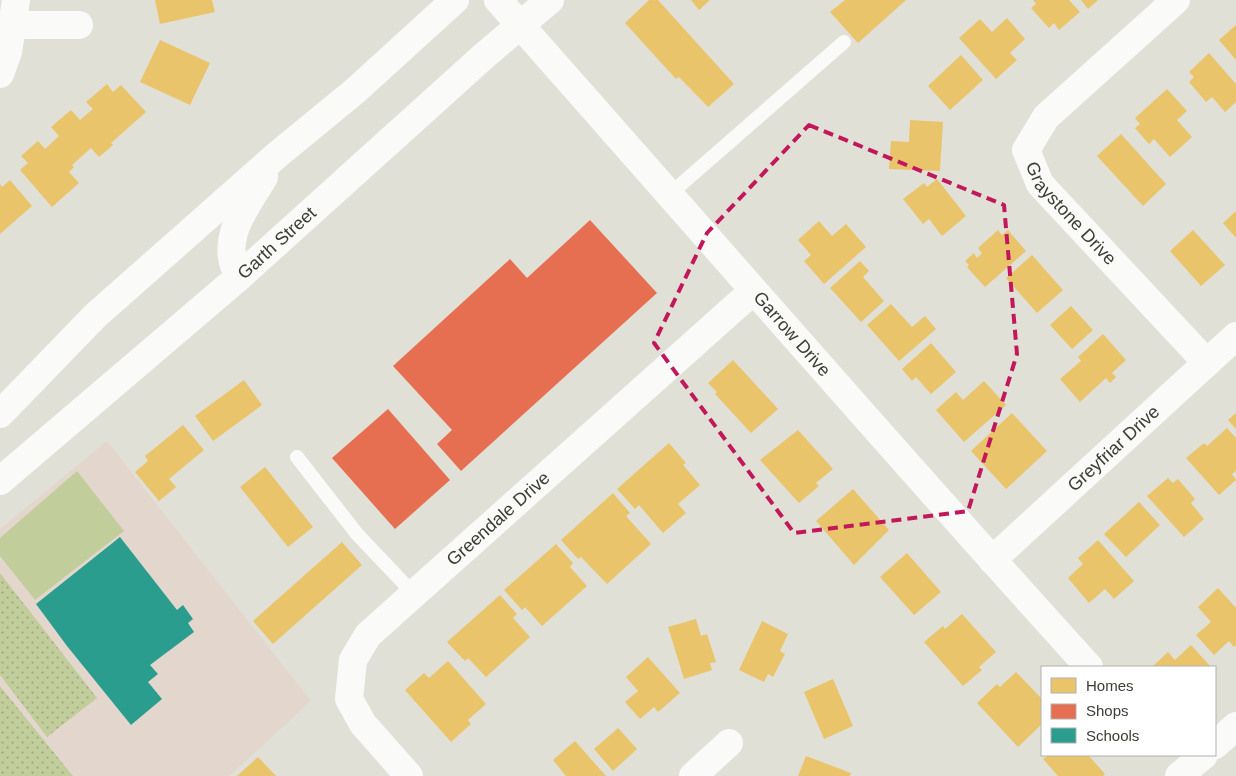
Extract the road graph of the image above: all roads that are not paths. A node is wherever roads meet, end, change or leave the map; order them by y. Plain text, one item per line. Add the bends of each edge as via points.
1 (455, 0) edge
2 (498, 0) edge
3 (550, 0) edge
4 (1176, 0) edge
5 (14, 13) edge
6 (79, 25) dead end
7 (520, 25) junction
8 (844, 42) dead end
9 (0, 74) edge
10 (277, 155) junction
11 (670, 194) junction
12 (239, 277) junction
13 (752, 291) junction
14 (1236, 336) edge
15 (1207, 363) junction
16 (0, 414) edge
17 (297, 457) dead end
18 (0, 481) edge
19 (992, 560) junction
20 (414, 594) junction
21 (1088, 666) edge
22 (1236, 726) edge
23 (729, 744) dead end
24 (1216, 744) edge
25 (409, 776) edge
26 (693, 776) edge

1 - 10 street via 355,91
2 - 7 street, Garrow Drive
3 - 7 street, Garth Street
4 - 15 street, Graystone Drive via 1046,117 1026,150 1040,184
5 - 6 street
5 - 9 street via 8,52
7 - 11 street, Garrow Drive
7 - 12 street, Garth Street
8 - 11 lane
10 - 12 street via 236,225 230,248 232,264
10 - 16 street via 95,316
11 - 13 street, Garrow Drive
12 - 18 street, Garth Street
13 - 19 street, Garrow Drive
13 - 20 street, Greendale Drive
14 - 15 street, Greyfriar Drive
15 - 19 street, Greyfriar Drive
17 - 20 lane via 357,534
19 - 21 street, Garrow Drive
20 - 25 street, Greendale Drive via 368,635 352,660 349,699 363,724
22 - 24 street
23 - 26 street

